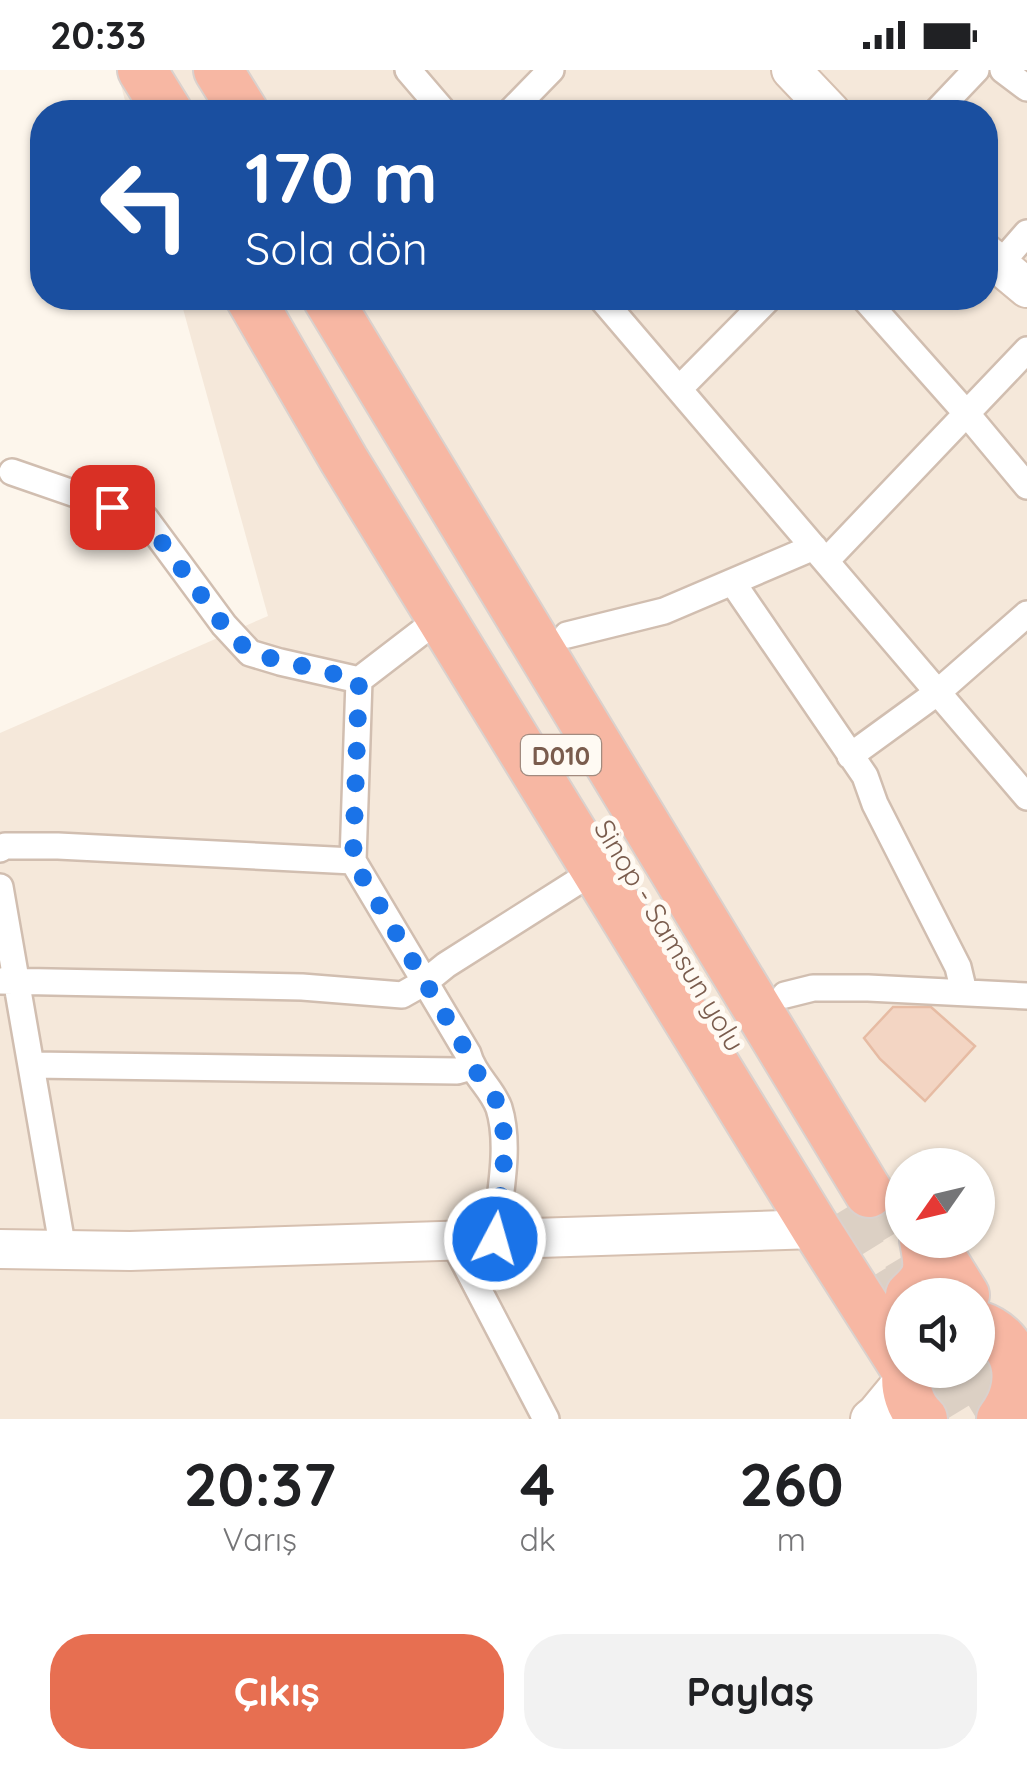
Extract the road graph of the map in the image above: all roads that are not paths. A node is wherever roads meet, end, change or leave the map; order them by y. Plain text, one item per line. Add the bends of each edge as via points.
1 (130, 70) edge
2 (142, 70) edge
3 (189, 70) edge
4 (218, 70) edge
5 (408, 70) edge
6 (551, 70) edge
7 (792, 70) edge
8 (976, 70) edge
9 (1003, 70) edge
10 (1027, 88) edge
11 (143, 100) edge
12 (161, 100) edge
13 (208, 100) edge
14 (237, 100) edge
15 (434, 100) edge
16 (522, 100) edge
17 (819, 100) edge
18 (947, 100) edge
19 (1027, 233) edge
20 (1004, 269) edge
21 (257, 310) edge
22 (289, 310) edge
23 (334, 310) edge
24 (366, 310) edge
25 (611, 310) edge
26 (757, 310) edge
27 (875, 310) edge
28 (1027, 350) edge
29 (679, 389) junction
30 (967, 414) junction
31 (12, 472) dead end
32 (1027, 486) edge
33 (820, 554) junction
34 (733, 583) junction
35 (1027, 614) edge
36 (441, 618) junction
37 (567, 635) junction
38 (359, 680) junction
39 (938, 692) junction
40 (850, 756) junction
41 (1027, 797) edge
42 (0, 849) edge
43 (353, 861) junction
44 (598, 872) junction
45 (0, 887) edge
46 (7, 980) edge
47 (426, 982) junction
48 (964, 992) junction
49 (785, 994) junction
50 (1027, 996) edge
51 (33, 1064) junction
52 (472, 1067) junction
53 (851, 1216) edge
54 (495, 1239) junction
55 (453, 1241) junction
56 (0, 1249) edge
57 (63, 1250) junction
58 (885, 1303) edge
59 (885, 1312) edge
60 (995, 1330) edge
61 (901, 1388) edge
62 (1018, 1394) edge
63 (546, 1419) edge
64 (870, 1419) edge

1 - 11 highway
2 - 12 highway
3 - 13 highway
4 - 14 highway
5 - 15 street
6 - 16 street
7 - 17 street
8 - 18 street
9 - 10 street
19 - 20 street
21 - 36 highway
22 - 53 highway, Sinop - Samsun yolu / D010
23 - 53 highway, Sinop - Samsun yolu / D010
24 - 37 highway
25 - 29 street
26 - 29 street
27 - 30 street
28 - 30 street
29 - 33 street
30 - 32 street
30 - 33 street
31 - 38 street via 144,518 250,653
33 - 34 street
33 - 39 street
34 - 37 street via 664,611
34 - 40 street
35 - 39 street
36 - 38 street
36 - 44 highway
37 - 49 highway
38 - 43 street
39 - 40 street
39 - 41 street
40 - 48 street via 958,967
42 - 43 street
43 - 47 street
44 - 47 street
44 - 53 highway
45 - 46 street
46 - 47 street via 402,994
46 - 51 street
47 - 52 street
48 - 49 street via 813,988
48 - 50 street
49 - 53 highway
51 - 52 street
51 - 57 street
52 - 54 street via 498,1104 505,1136
53 - 54 street
53 - 58 highway via 863,1288
53 - 59 highway
54 - 55 street
55 - 57 street
55 - 63 street
56 - 57 street
60 - 62 highway via 1013,1356
61 - 64 street

